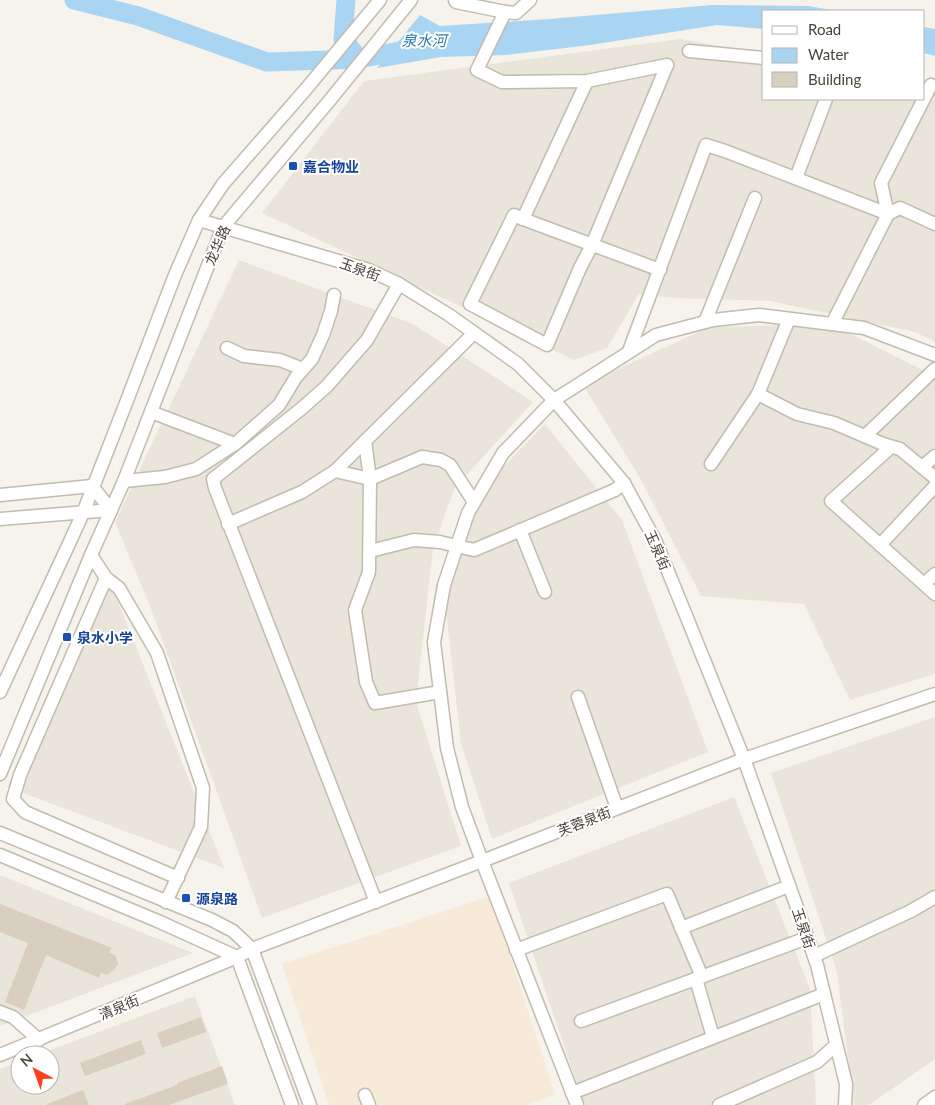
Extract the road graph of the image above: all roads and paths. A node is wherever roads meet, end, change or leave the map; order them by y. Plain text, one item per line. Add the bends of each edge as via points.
1 (380, 0) edge
2 (455, 0) edge
3 (530, 0) edge
4 (410, 2) edge
5 (505, 12) junction
6 (689, 51) dead end
7 (762, 58) edge
8 (587, 81) junction
9 (826, 100) edge
10 (922, 100) edge
11 (796, 178) junction
12 (755, 198) dead end
13 (888, 214) junction
14 (523, 219) junction
15 (199, 220) junction
16 (935, 224) edge
17 (223, 227) junction
18 (592, 245) junction
19 (660, 270) junction
20 (399, 284) junction
21 (334, 294) dead end
22 (789, 319) junction
23 (705, 322) junction
24 (832, 324) junction
25 (474, 333) junction
26 (227, 348) dead end
27 (629, 351) junction
28 (935, 356) edge
29 (303, 370) junction
30 (935, 370) edge
31 (758, 394) junction
32 (554, 400) junction
33 (151, 412) junction
34 (865, 436) junction
35 (365, 441) junction
36 (235, 444) junction
37 (891, 447) junction
38 (935, 456) edge
39 (711, 464) dead end
40 (922, 467) junction
41 (335, 471) junction
42 (935, 478) edge
43 (370, 479) junction
44 (124, 481) junction
45 (624, 483) junction
46 (92, 486) junction
47 (935, 486) edge
48 (0, 495) edge
49 (474, 502) junction
50 (111, 510) junction
51 (83, 513) junction
52 (0, 519) edge
53 (228, 524) junction
54 (520, 530) junction
55 (880, 545) junction
56 (456, 546) junction
57 (370, 551) junction
58 (91, 555) junction
59 (935, 574) edge
60 (106, 578) junction
61 (924, 584) junction
62 (545, 592) dead end
63 (935, 594) edge
64 (1, 686) edge
65 (440, 692) junction
66 (935, 694) edge
67 (578, 697) dead end
68 (744, 759) junction
69 (0, 774) edge
70 (617, 808) junction
71 (0, 833) edge
72 (0, 855) edge
73 (482, 861) junction
74 (178, 878) junction
75 (789, 886) junction
76 (935, 897) edge
77 (166, 902) junction
78 (376, 902) junction
79 (682, 928) junction
80 (808, 938) junction
81 (252, 949) junction
82 (516, 950) junction
83 (814, 956) junction
84 (237, 957) junction
85 (699, 978) junction
86 (824, 994) junction
87 (0, 1012) edge
88 (581, 1021) dead end
89 (713, 1037) junction
90 (39, 1040) junction
91 (836, 1045) junction
92 (0, 1056) edge
93 (572, 1092) junction
94 (935, 1097) edge
95 (292, 1105) edge
96 (310, 1105) edge
97 (577, 1105) edge
98 (719, 1105) edge
99 (845, 1105) edge
100 (924, 1105) edge

1 - 15 street, 龙华路 via 223,184
2 - 5 street
3 - 5 street via 516,13
4 - 17 street, 龙华路
5 - 8 street via 477,70 502,82
6 - 7 street
8 - 14 street
8 - 18 street via 667,65
9 - 11 street
10 - 13 street via 881,183
11 - 13 street
11 - 19 street via 706,145
12 - 23 street
13 - 16 street via 900,208
13 - 24 street
14 - 18 street
14 - 18 street via 514,215 470,304 547,345
15 - 17 street, 玉泉街
15 - 46 street, 龙华路
17 - 20 street, 玉泉街 via 369,270
17 - 33 street, 龙华路
18 - 19 street
19 - 27 street
20 - 25 street, 玉泉街
20 - 53 street via 367,340 327,386 213,479
21 - 29 street via 322,335 312,359
22 - 23 street via 758,315
22 - 24 street
22 - 31 street
23 - 27 street via 656,335
24 - 28 street via 864,328
25 - 32 street, 玉泉街 via 518,364
25 - 35 street
26 - 29 street via 244,356 280,360
27 - 32 street
29 - 36 street via 279,405
30 - 34 street
31 - 34 street via 797,414 834,423
31 - 39 street
32 - 45 street, 玉泉街
32 - 49 street via 503,453
33 - 36 street
33 - 44 street, 龙华路
34 - 37 street
35 - 41 street
35 - 43 street
36 - 44 street via 196,469 164,477
37 - 40 street
37 - 55 street via 832,502
38 - 40 street
40 - 42 street
41 - 43 street
41 - 53 street via 302,492
43 - 49 street via 422,457 441,460 450,466
43 - 57 street
44 - 50 street, 龙华路
45 - 54 street via 616,490
45 - 68 street, 玉泉街 via 656,542
46 - 48 street
46 - 50 street
46 - 51 street, 龙华路
47 - 55 street
49 - 56 street
50 - 51 street
50 - 58 street
51 - 52 street
51 - 64 street
53 - 78 street
54 - 56 street via 474,550
54 - 62 street
55 - 61 street
56 - 57 street via 414,540
56 - 65 street via 444,585 434,642
57 - 65 street via 369,572 354,610 366,682 375,703
58 - 60 street
58 - 69 street
59 - 61 street
60 - 74 street via 119,588 157,653 203,788 201,827
60 - 74 street via 20,775 13,799 25,812
61 - 63 street
65 - 73 street via 447,748 462,808
66 - 68 street, 芙蓉泉街
67 - 70 street
68 - 70 street, 芙蓉泉街
68 - 75 street, 玉泉街
70 - 73 street, 芙蓉泉街
71 - 77 street
72 - 84 street
73 - 78 street, 芙蓉泉街
73 - 82 street
74 - 77 street
75 - 79 street
75 - 80 street, 玉泉街
76 - 83 street via 911,912
77 - 81 street via 212,920 233,932
78 - 81 street, 芙蓉泉街
79 - 82 street via 667,894
79 - 85 street
80 - 83 street, 玉泉街
80 - 85 street
81 - 84 street, 芙蓉泉街
81 - 96 street
82 - 93 street
83 - 86 street, 玉泉街
84 - 90 street, 清泉街
84 - 95 street
85 - 88 street
85 - 89 street
86 - 89 street
86 - 91 street, 玉泉街
87 - 90 street via 13,1017
89 - 93 street
90 - 92 street, 清泉街
91 - 98 street via 817,1062
91 - 99 street, 玉泉街 via 846,1084
93 - 97 street
94 - 100 street

